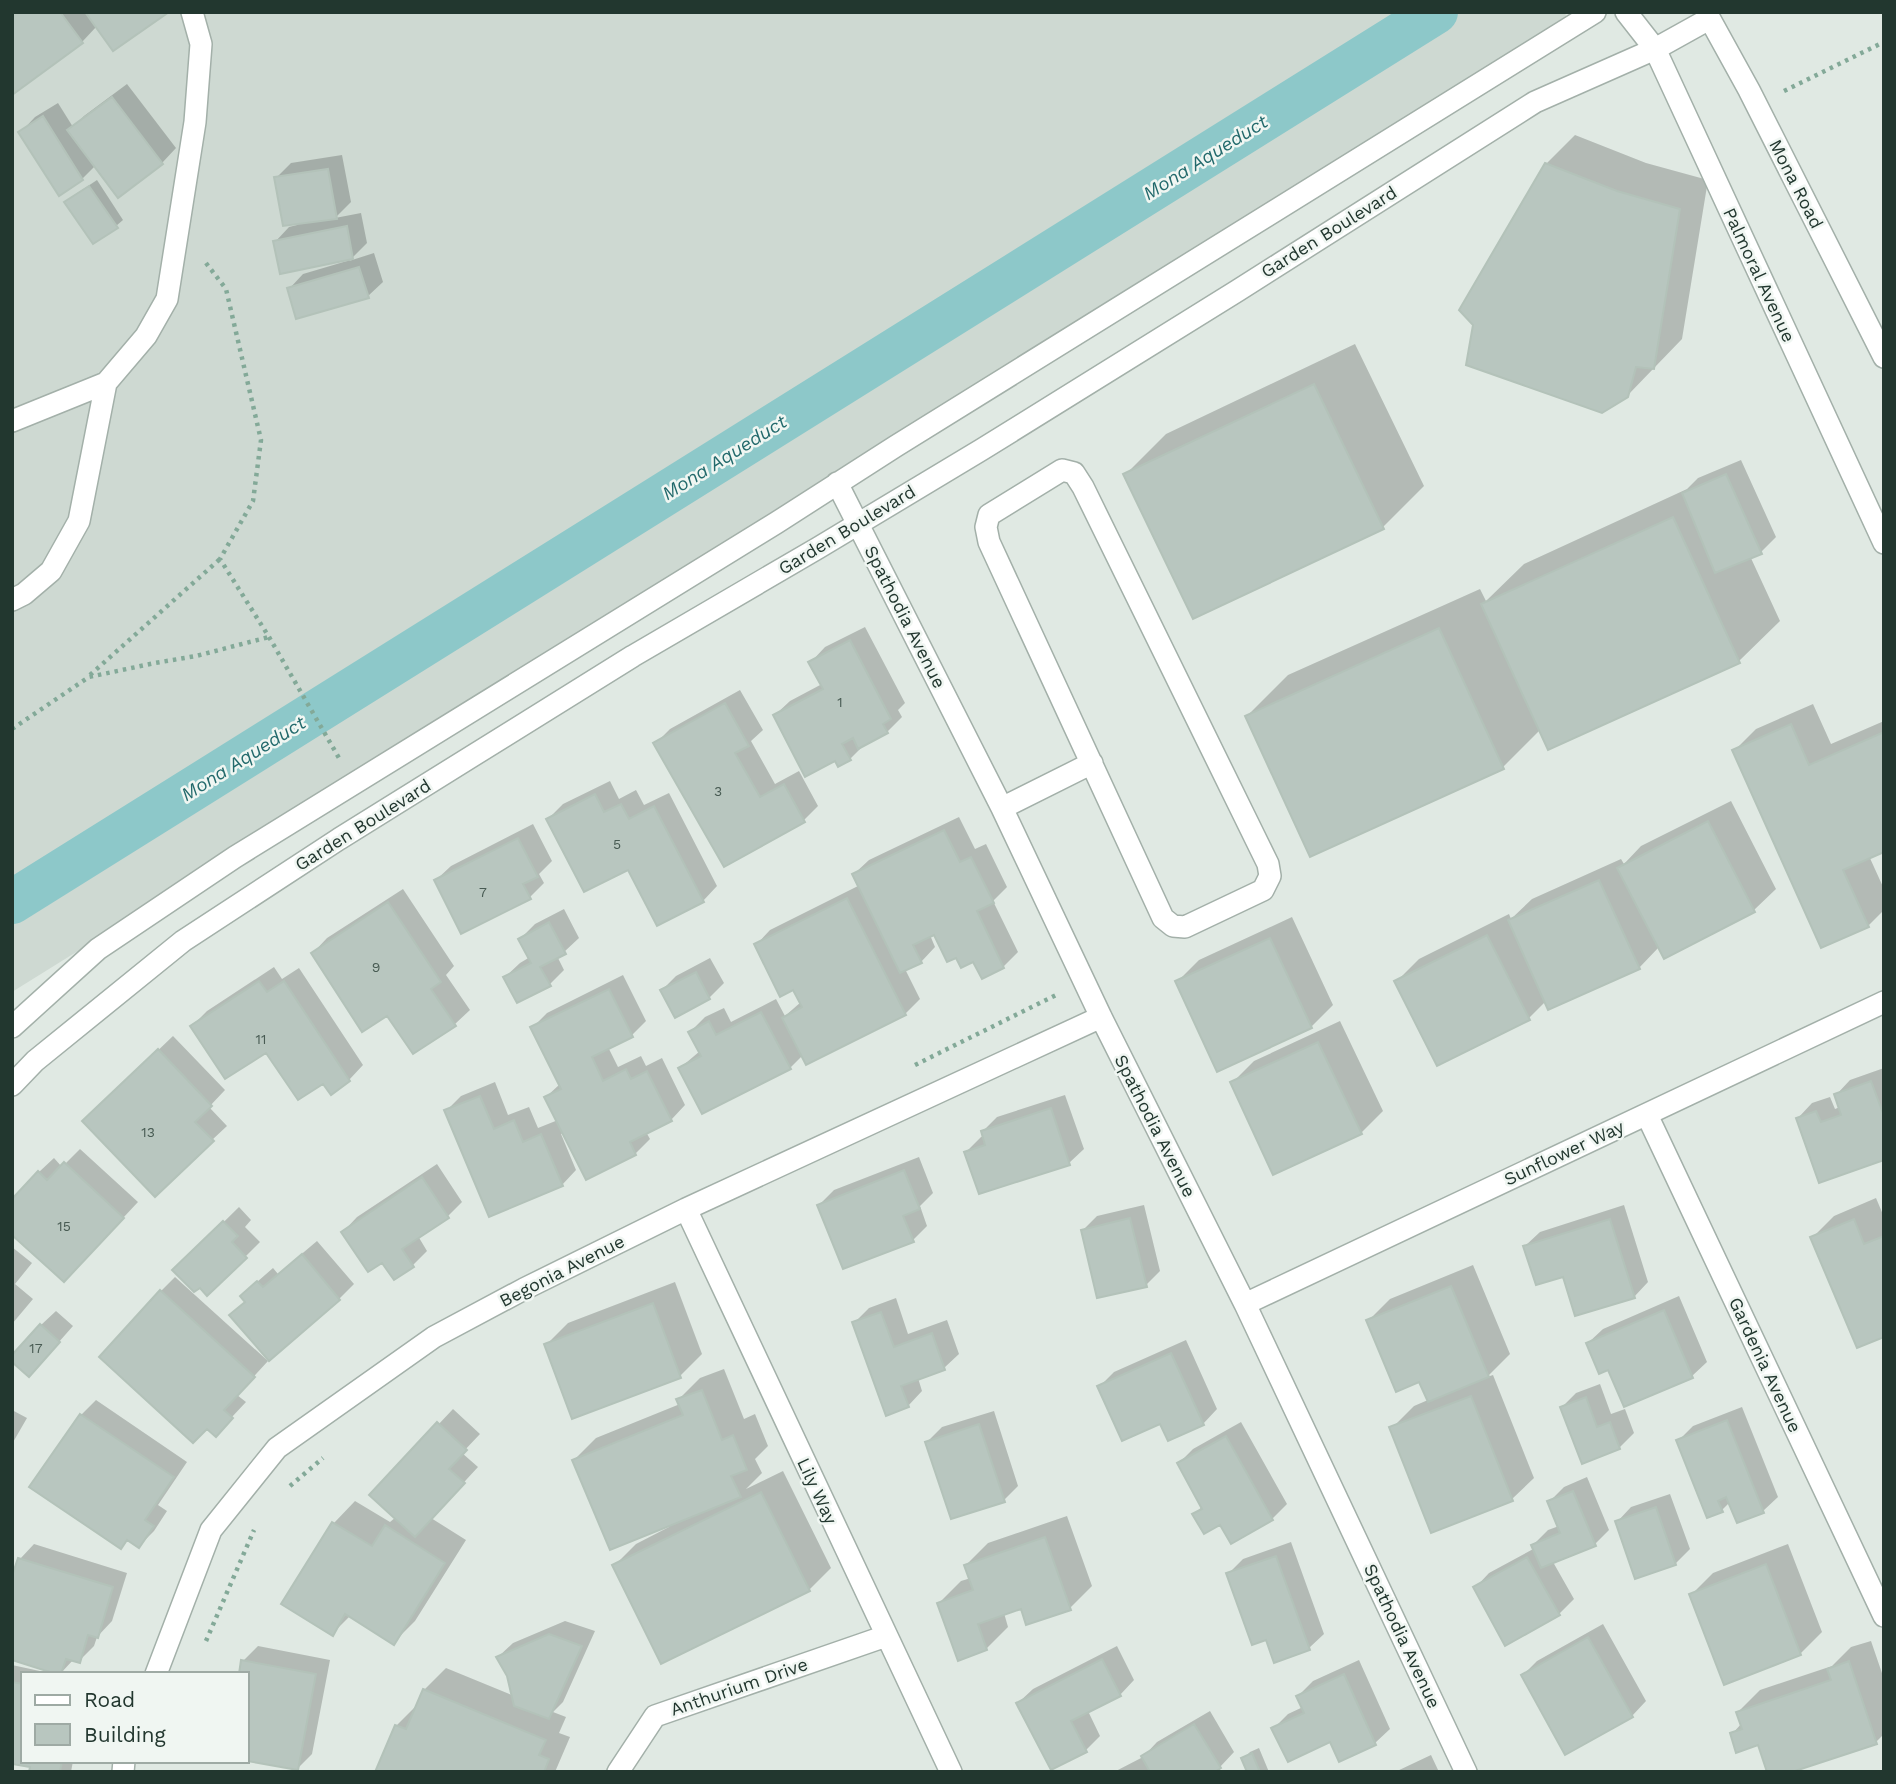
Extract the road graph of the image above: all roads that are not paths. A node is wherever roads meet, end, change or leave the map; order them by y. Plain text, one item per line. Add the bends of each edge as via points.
1 (192, 12) edge
2 (1595, 12) edge
3 (1626, 12) edge
4 (1708, 15) edge
5 (1654, 48) junction
6 (1884, 357) edge
7 (106, 383) junction
8 (12, 421) edge
9 (837, 483) junction
10 (858, 524) junction
11 (1884, 543) edge
12 (12, 600) edge
13 (1092, 763) junction
14 (1002, 808) junction
15 (1884, 1002) edge
16 (1101, 1017) junction
17 (12, 1027) edge
18 (12, 1085) edge
19 (1647, 1115) junction
20 (685, 1209) junction
21 (1245, 1304) junction
22 (1884, 1616) edge
23 (886, 1636) junction
24 (157, 1672) edge
25 (618, 1772) edge
26 (951, 1772) edge
27 (1466, 1772) edge

1 - 7 street via 201,44 195,122 167,299 146,336
2 - 9 street
3 - 5 street, Palmoral Avenue
4 - 5 street, Garden Boulevard
4 - 6 street, Mona Road
5 - 10 street, Garden Boulevard via 1535,102
5 - 11 street, Palmoral Avenue
7 - 8 street
7 - 12 street via 79,521 51,571
9 - 10 street, Spathodia Avenue
9 - 17 street via 235,857 98,949
10 - 14 street, Spathodia Avenue
10 - 18 street, Garden Boulevard via 633,656 183,941 35,1061
13 - 13 street via 986,527 989,515 1062,470 1074,473 1083,487 1268,864 1270,876 1263,890 1185,927 1173,926 1163,918
13 - 14 street
14 - 16 street, Spathodia Avenue
15 - 19 street, Sunflower Way
16 - 20 street, Begonia Avenue
16 - 21 street, Spathodia Avenue
19 - 21 street, Sunflower Way
19 - 22 street, Gardenia Avenue
20 - 23 street, Lily Way
20 - 24 street, Begonia Avenue via 434,1337 277,1448 211,1530
21 - 27 street, Spathodia Avenue
23 - 25 street, Anthurium Drive via 654,1716
23 - 26 street, Lily Way

